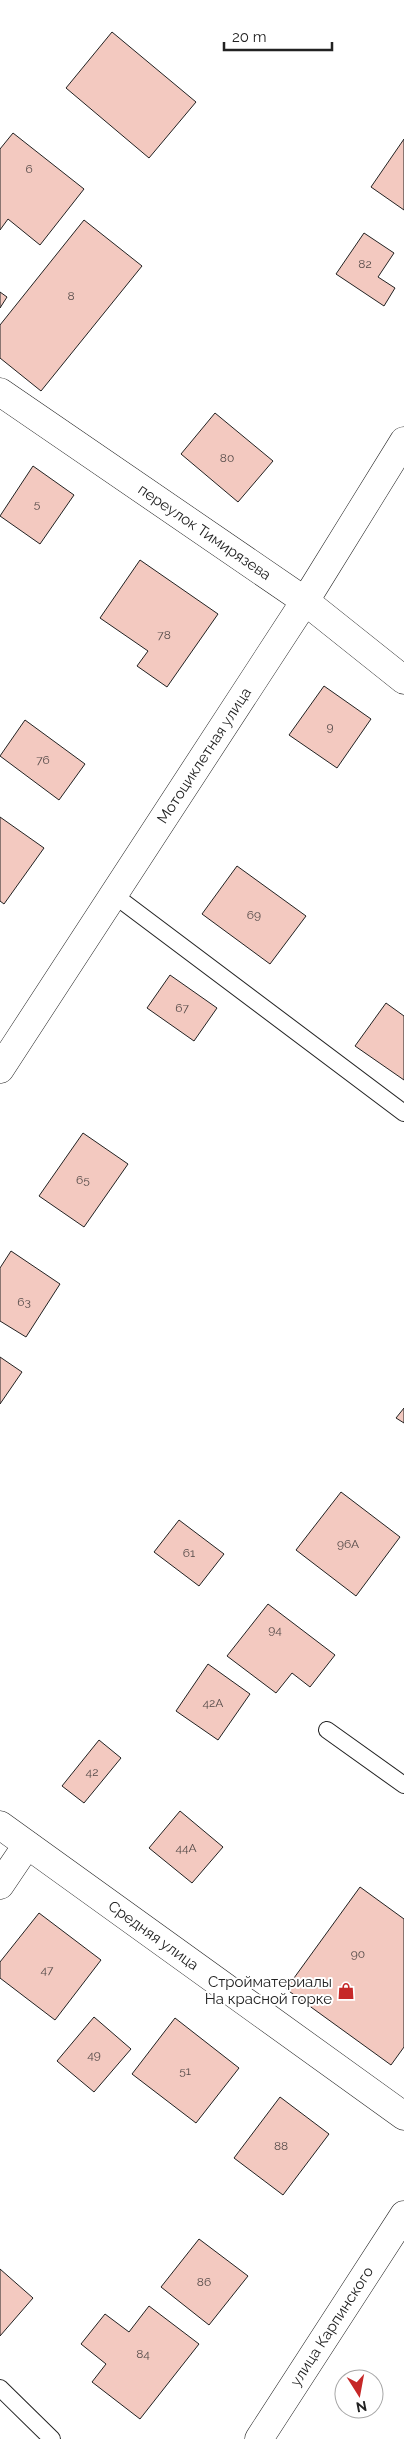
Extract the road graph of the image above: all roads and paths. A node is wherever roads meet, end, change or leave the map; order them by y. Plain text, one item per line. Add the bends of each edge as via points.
1 (0, 392) edge
2 (404, 441) edge
3 (305, 602) junction
4 (404, 680) edge
5 (114, 895) junction
6 (0, 1069) edge
7 (404, 1113) edge
8 (326, 1730) dead end
9 (404, 1785) edge
10 (0, 1825) edge
11 (27, 1845) junction
12 (0, 1885) edge
13 (404, 2116) edge
14 (404, 2215) edge
15 (0, 2388) edge
16 (52, 2439) edge
17 (259, 2439) edge

1 - 3 street, переулок Тимирязева
2 - 3 street, Мотоциклетная улица
3 - 4 street, переулок Тимирязева
3 - 5 street, Мотоциклетная улица
5 - 6 street, Мотоциклетная улица
5 - 7 lane
8 - 9 lane
10 - 11 street, Средняя улица
11 - 12 street
11 - 13 street, Средняя улица
14 - 17 street, улица Карпинского
15 - 16 lane

